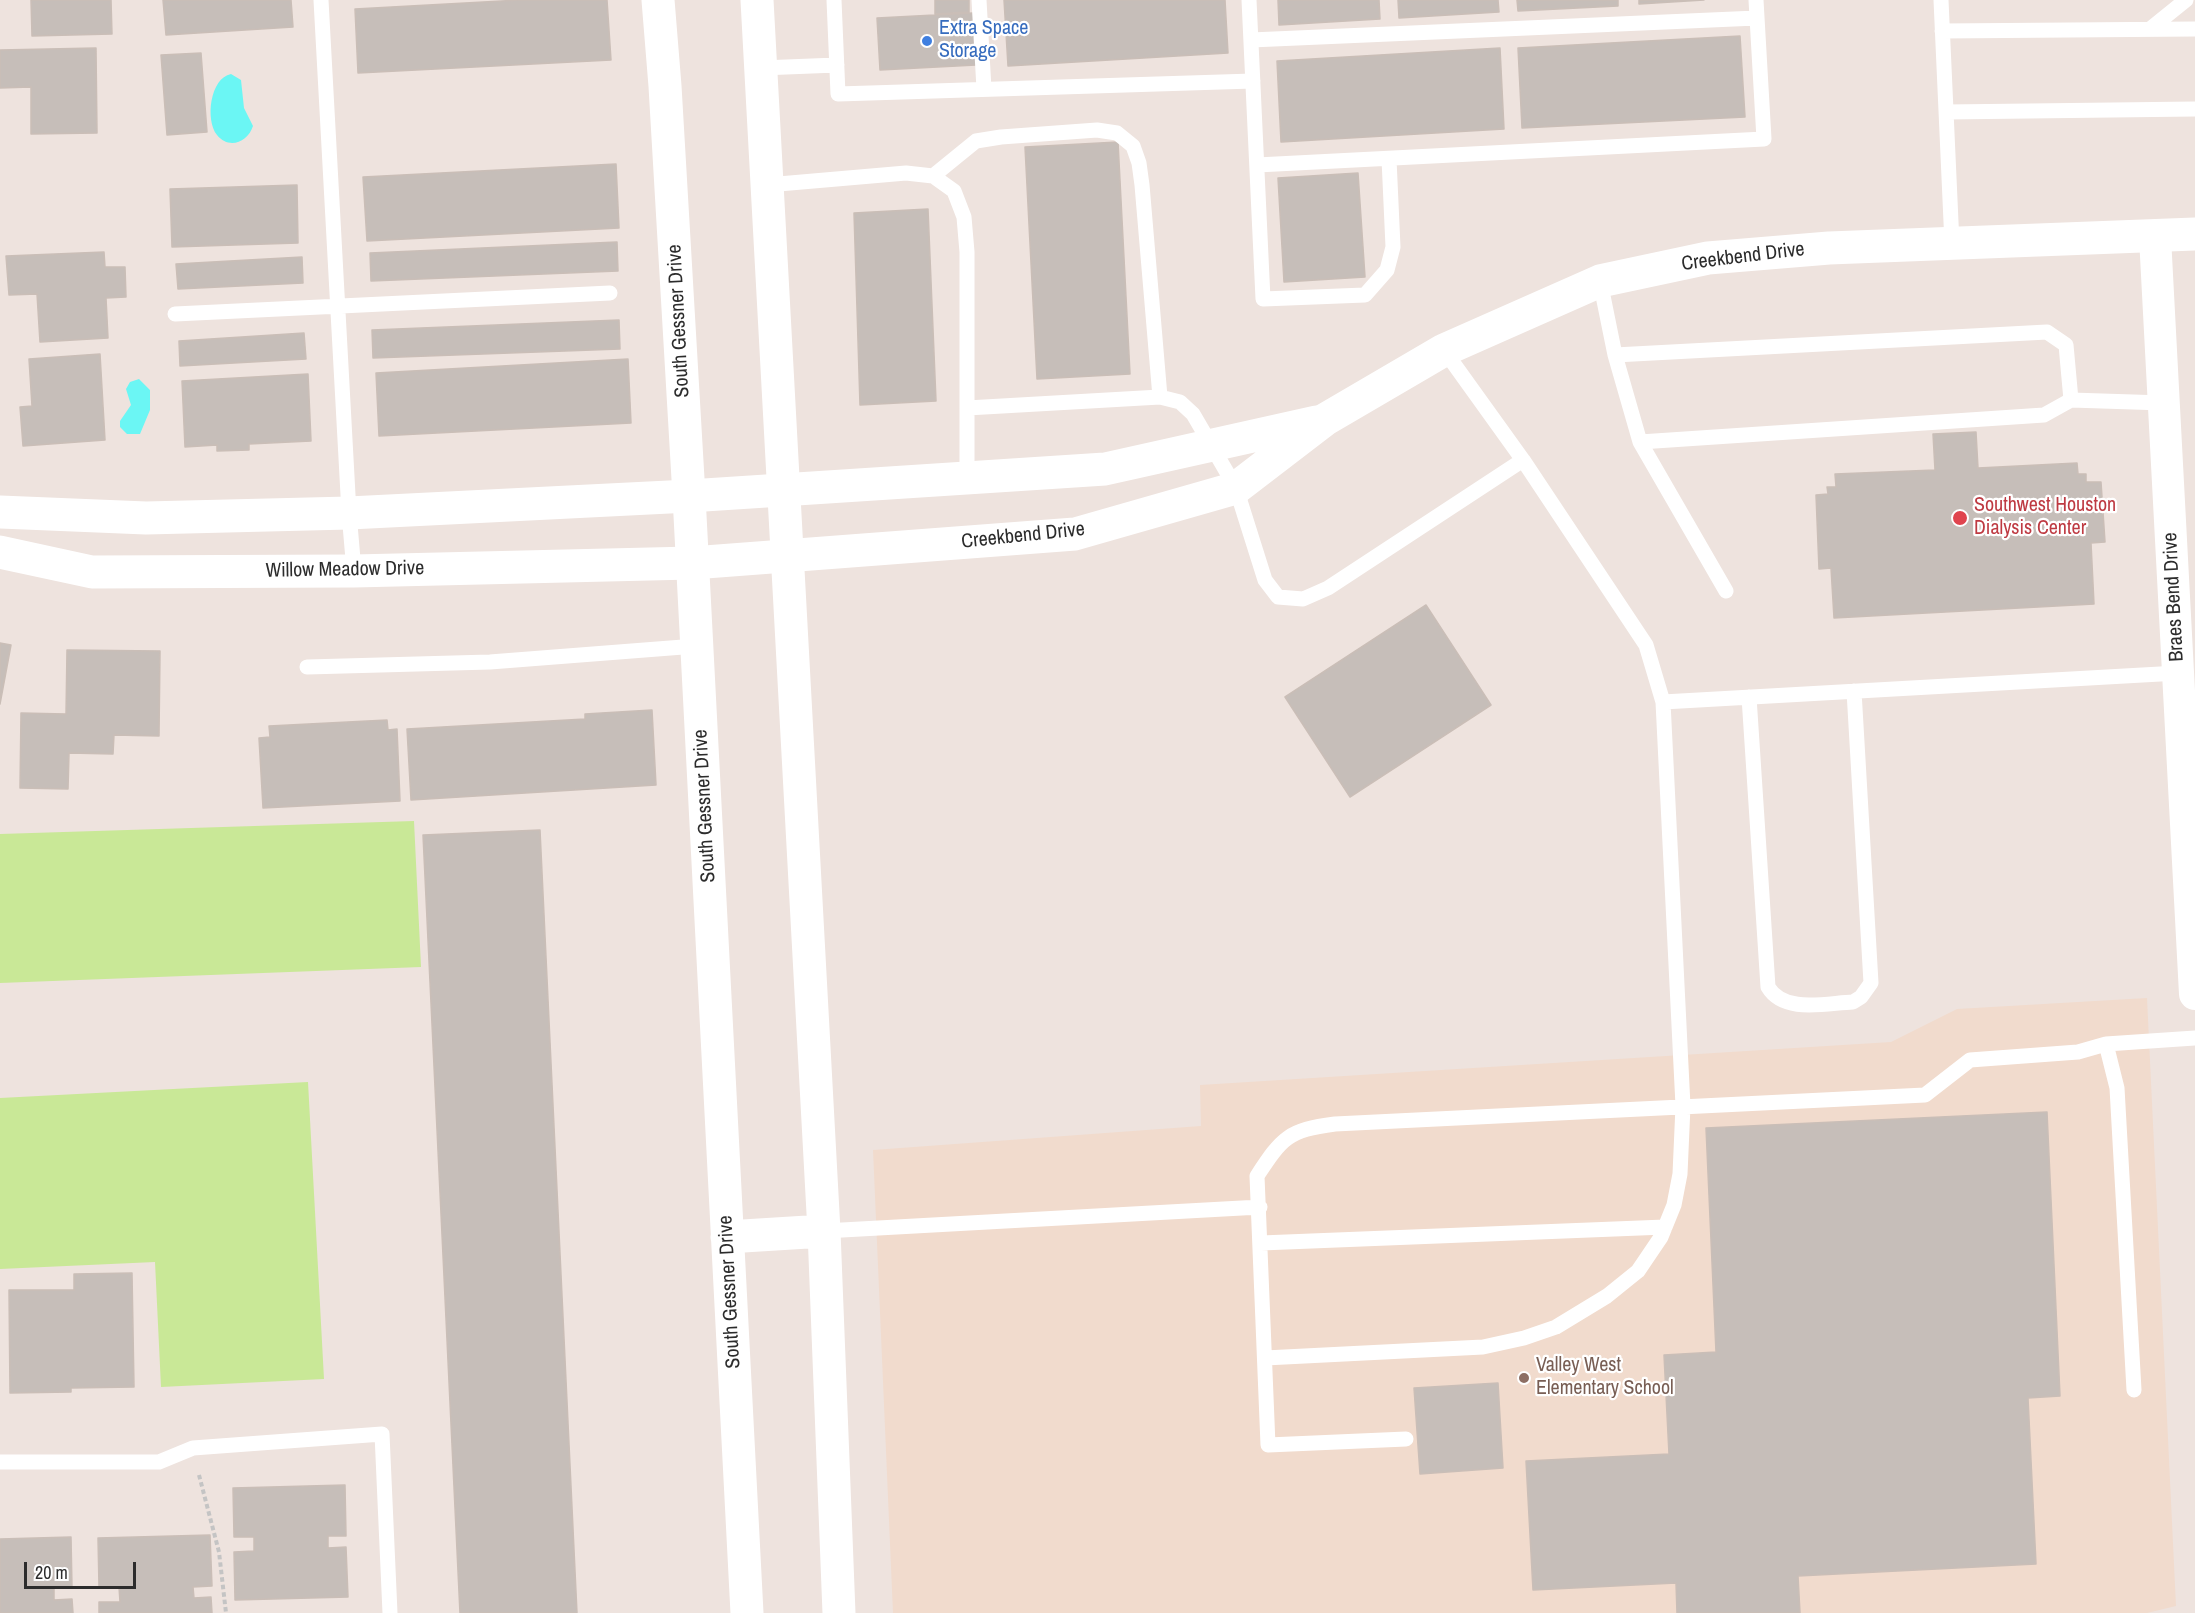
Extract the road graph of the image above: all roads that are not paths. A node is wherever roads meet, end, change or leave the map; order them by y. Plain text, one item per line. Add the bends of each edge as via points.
1 (321, 0) edge
2 (658, 0) edge
3 (757, 0) edge
4 (834, 0) edge
5 (979, 0) edge
6 (1249, 0) edge
7 (1756, 0) edge
8 (1941, 0) edge
9 (2186, 0) edge
10 (1757, 18) junction
11 (2195, 29) edge
12 (2150, 30) junction
13 (1942, 31) junction
14 (1251, 40) junction
15 (837, 65) junction
16 (761, 68) junction
17 (1253, 81) junction
18 (984, 89) junction
19 (2195, 110) edge
20 (1946, 112) junction
21 (1389, 159) junction
22 (1257, 165) junction
23 (933, 176) junction
24 (767, 185) junction
25 (2195, 234) edge
26 (2155, 237) junction
27 (1952, 244) junction
28 (1600, 281) junction
29 (610, 293) dead end
30 (337, 306) junction
31 (175, 314) dead end
32 (1444, 350) junction
33 (1615, 355) junction
34 (1160, 397) junction
35 (2071, 400) junction
36 (2164, 403) junction
37 (967, 408) junction
38 (1326, 419) junction
39 (1641, 442) junction
40 (1211, 445) junction
41 (1524, 460) junction
42 (968, 478) junction
43 (1236, 488) junction
44 (783, 489) junction
45 (689, 496) junction
46 (0, 512) edge
47 (349, 513) junction
48 (0, 552) edge
49 (786, 556) junction
50 (692, 563) junction
51 (354, 571) junction
52 (1726, 591) dead end
53 (696, 646) junction
54 (307, 667) dead end
55 (2178, 673) junction
56 (1854, 692) junction
57 (1749, 697) junction
58 (1663, 702) junction
59 (2195, 993) edge
60 (2195, 1038) edge
61 (2106, 1044) junction
62 (1683, 1106) junction
63 (1260, 1208) junction
64 (1665, 1227) junction
65 (824, 1231) junction
66 (727, 1237) junction
67 (1261, 1243) junction
68 (1265, 1358) junction
69 (2134, 1390) dead end
70 (1406, 1439) dead end
71 (0, 1462) edge
72 (390, 1613) edge
73 (747, 1613) edge
74 (839, 1613) edge

1 - 30 lane
2 - 45 street, South Gessner Drive
3 - 16 street
4 - 15 lane
5 - 18 lane
6 - 14 lane
7 - 10 lane
8 - 13 lane
9 - 12 lane
10 - 14 lane
10 - 21 lane via 1764,138
11 - 12 lane
12 - 13 lane
13 - 20 lane
14 - 17 lane
15 - 16 lane
15 - 18 lane via 838,94
16 - 24 street
17 - 18 lane
17 - 22 lane
19 - 20 lane
20 - 27 lane
21 - 22 lane
21 - 22 lane via 1393,247 1387,270 1365,295 1263,299
23 - 24 lane via 906,173
23 - 34 lane via 976,141 1001,137 1097,130 1117,133 1132,146 1142,185
23 - 37 lane via 954,191 964,217
24 - 44 street
25 - 26 street, Creekbend Drive
26 - 27 street, Creekbend Drive
26 - 36 street, Braes Bend Drive
27 - 28 street, Creekbend Drive via 1829,248 1708,258
28 - 32 street, Creekbend Drive
28 - 33 lane
29 - 30 lane
30 - 31 lane
30 - 47 lane
32 - 38 street, Creekbend Drive
32 - 41 lane
33 - 35 lane via 2047,332 2066,345
33 - 39 lane
34 - 37 lane
34 - 40 lane via 1180,402 1193,414
35 - 36 lane
35 - 39 lane via 2044,415
36 - 55 street, Braes Bend Drive
37 - 42 lane
38 - 40 street, Creekbend Drive
38 - 43 street, Creekbend Drive
39 - 52 lane
40 - 42 street, Creekbend Drive via 1105,469
40 - 43 lane
41 - 43 lane via 1328,588 1303,599 1278,597 1265,580
41 - 58 lane via 1646,645
42 - 44 street, Creekbend Drive
43 - 49 street, Creekbend Drive via 1075,534
44 - 45 street, Creekbend Drive
44 - 49 street
45 - 47 street
45 - 50 street, South Gessner Drive
46 - 47 street via 146,518
47 - 51 lane
48 - 51 street, Willow Meadow Drive via 92,572
49 - 50 street, Creekbend Drive
49 - 65 street
50 - 51 street, Willow Meadow Drive
50 - 53 street, South Gessner Drive
53 - 54 lane via 490,662
53 - 66 street, South Gessner Drive
55 - 56 lane
55 - 59 street, Braes Bend Drive
56 - 57 lane
56 - 57 lane via 1871,983 1853,1002 1787,1004 1774,997 1768,987
57 - 58 lane
58 - 62 lane
60 - 61 lane
61 - 62 lane via 2078,1052 1970,1060 1924,1095
61 - 69 lane via 2117,1088
62 - 63 lane via 1306,1128 1279,1142 1257,1176
62 - 64 lane via 1680,1174
63 - 65 lane
63 - 67 lane
64 - 67 lane
64 - 68 lane via 1630,1277 1576,1317 1535,1334 1484,1347
65 - 66 street
65 - 74 street
66 - 73 street, South Gessner Drive
67 - 68 lane
68 - 70 lane via 1269,1445
71 - 72 lane via 159,1462 193,1448 382,1434

